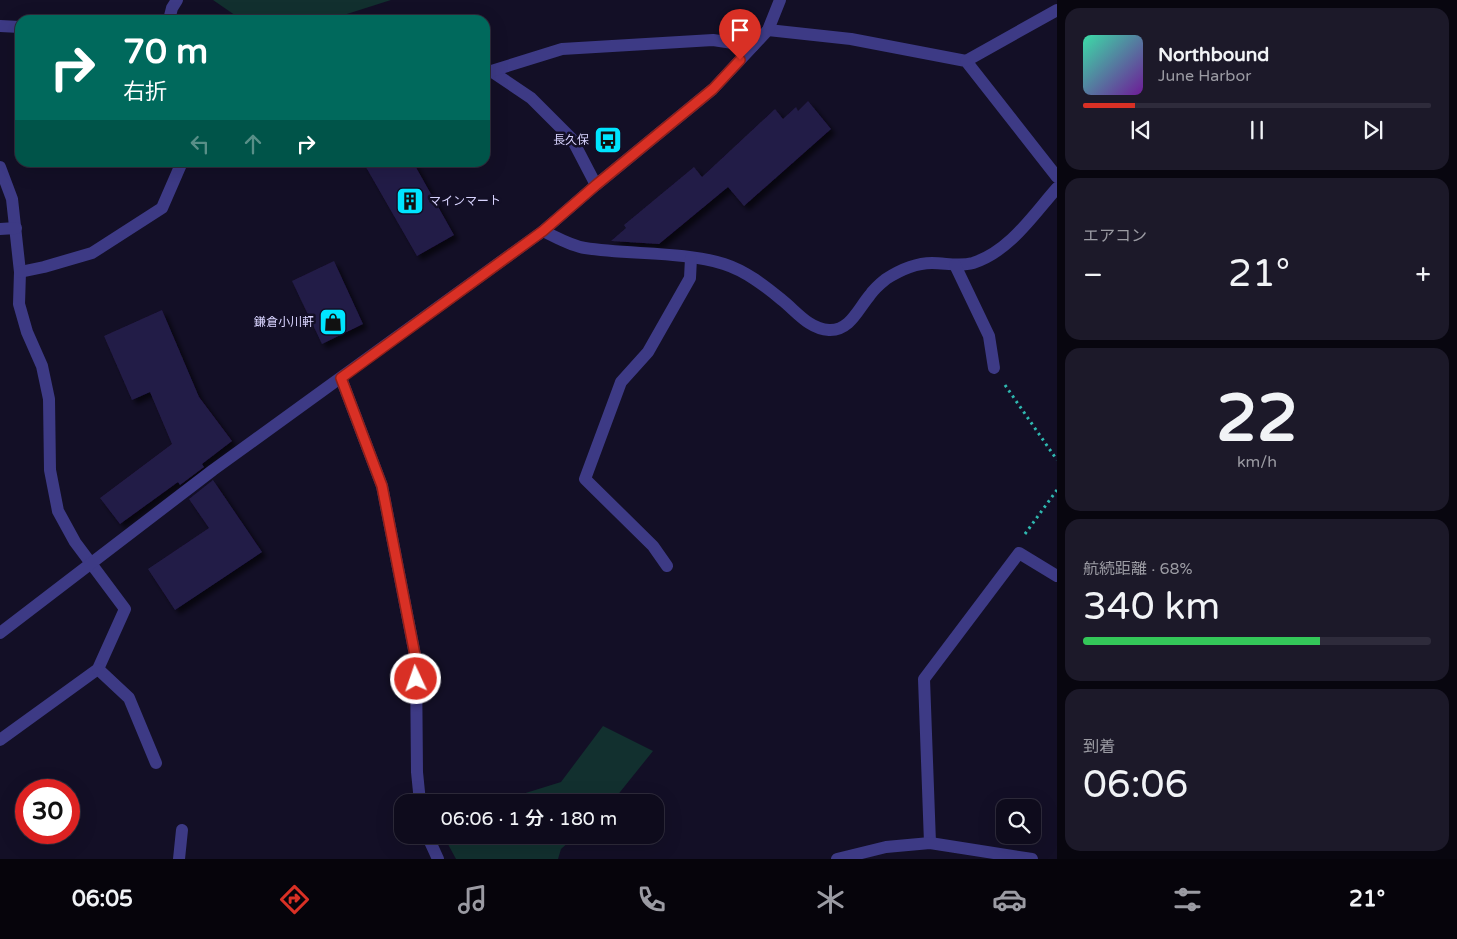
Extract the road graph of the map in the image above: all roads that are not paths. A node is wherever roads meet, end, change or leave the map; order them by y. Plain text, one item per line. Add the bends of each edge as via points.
1 (177, 0) edge
2 (780, 0) edge
3 (1057, 10) edge
4 (170, 15) edge
5 (0, 26) edge
6 (15, 27) edge
7 (768, 30) junction
8 (753, 46) junction
9 (966, 61) junction
10 (490, 71) edge
11 (490, 73) edge
12 (0, 167) edge
13 (180, 167) edge
14 (1057, 177) edge
15 (596, 185) junction
16 (1057, 188) edge
17 (16, 228) junction
18 (0, 229) edge
19 (543, 231) junction
20 (690, 258) junction
21 (955, 265) junction
22 (20, 272) junction
23 (994, 368) road end
24 (341, 378) junction
25 (91, 564) junction
26 (666, 566) dead end
27 (1057, 576) edge
28 (0, 633) edge
29 (98, 669) junction
30 (0, 740) edge
31 (156, 762) dead end
32 (419, 794) edge
33 (182, 830) dead end
34 (930, 843) junction
35 (432, 844) edge
36 (179, 859) edge
37 (438, 859) edge
38 (837, 859) edge
39 (1032, 859) edge

1 - 4 street
2 - 7 street
3 - 9 street
5 - 6 street
7 - 8 street
7 - 9 street via 851,39
8 - 10 street via 713,40 562,49
8 - 15 street via 713,89
9 - 14 street
11 - 15 street via 531,98 572,138
12 - 17 street via 12,199
13 - 22 street via 162,208 92,253
15 - 19 street
16 - 21 street via 1018,233 998,250 973,263
17 - 18 street
17 - 22 street
19 - 20 street via 583,248
19 - 24 street
20 - 21 street via 724,264 746,274 811,325 828,330 840,329 851,321 871,293 911,266 932,263
20 - 26 street via 690,278 658,336 620,382 584,479 653,546
21 - 23 street via 989,336
22 - 25 street via 19,304 42,366 49,399 50,470 58,511
24 - 25 street via 213,470
24 - 32 street via 382,486 416,660
25 - 28 street
25 - 29 street via 125,609
27 - 34 street via 1019,553 924,679
29 - 30 street
29 - 31 street via 128,698
33 - 36 street
34 - 38 street via 886,847
34 - 39 street
35 - 37 street

